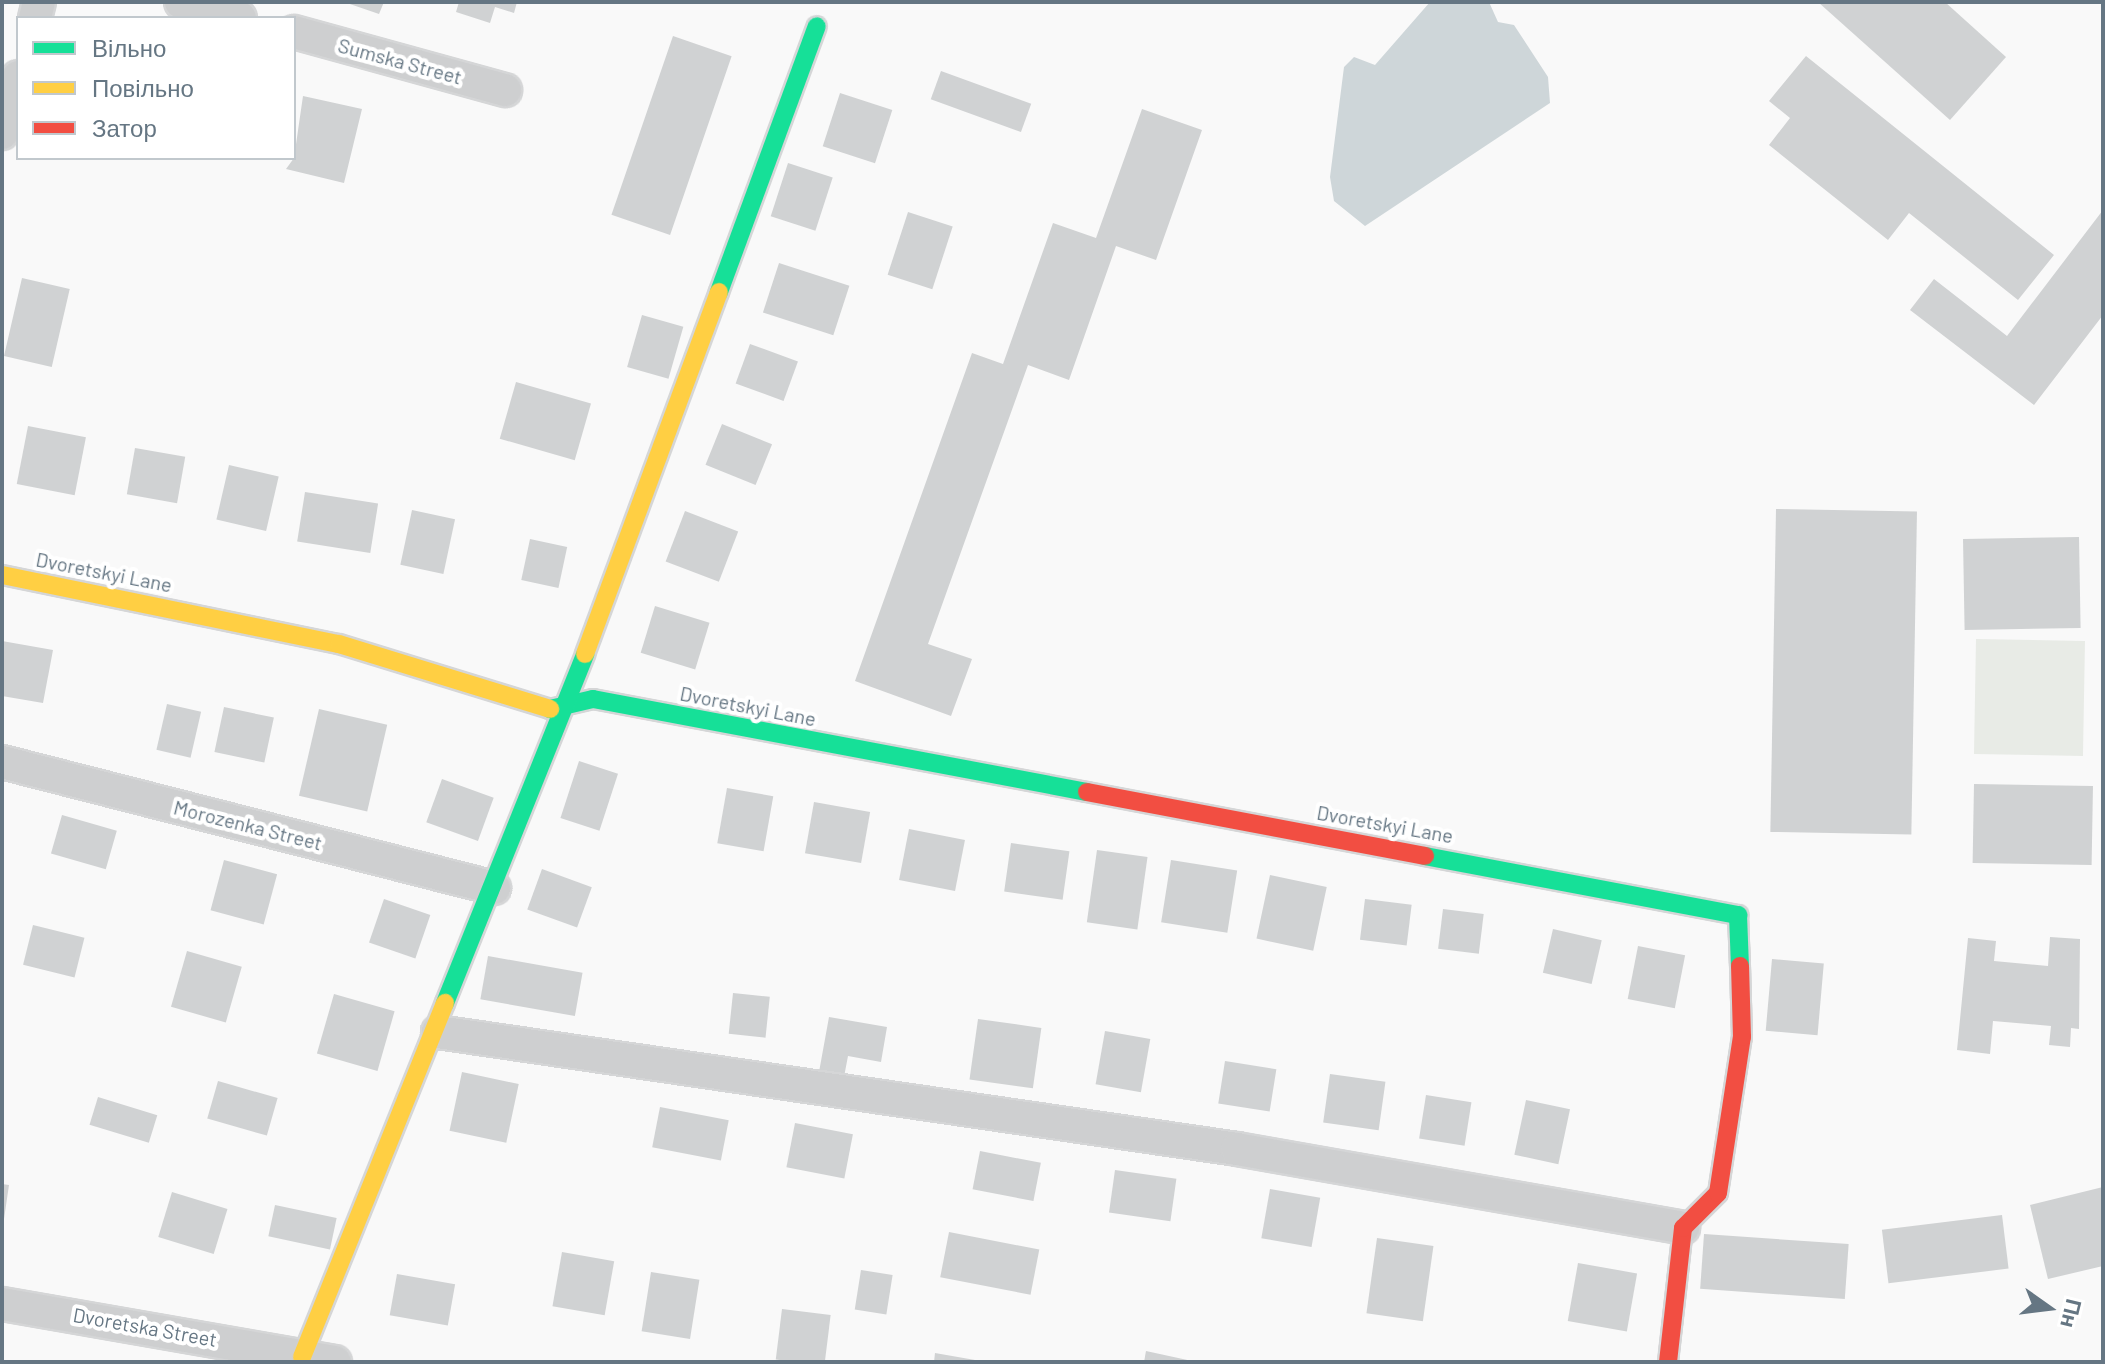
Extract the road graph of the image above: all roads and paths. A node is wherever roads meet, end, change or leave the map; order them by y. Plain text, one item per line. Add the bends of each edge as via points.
1 (181, 2) edge
2 (233, 16) edge
3 (817, 26) dead end
4 (296, 33) edge
5 (16, 84) edge
6 (505, 90) dead end
7 (2, 133) edge
8 (2, 575) edge
9 (567, 702) junction
10 (2, 762) edge
11 (494, 888) junction
12 (438, 1032) junction
13 (1683, 1228) junction
14 (2, 1304) edge
15 (302, 1357) junction
16 (335, 1362) edge
17 (1668, 1362) edge

1 - 2 street
3 - 9 street
4 - 6 street, Sumska Street
5 - 7 street
8 - 9 street, Dvoretskyi Lane via 339,644 544,710
9 - 11 street
9 - 13 street, Dvoretskyi Lane via 593,699 1738,915 1742,1037 1718,1193
10 - 11 street, Morozenka Street
11 - 12 street
12 - 13 street via 1237,1149
12 - 15 street
13 - 17 street
14 - 15 street, Dvoretska Street
15 - 16 street, Dvoretska Street

